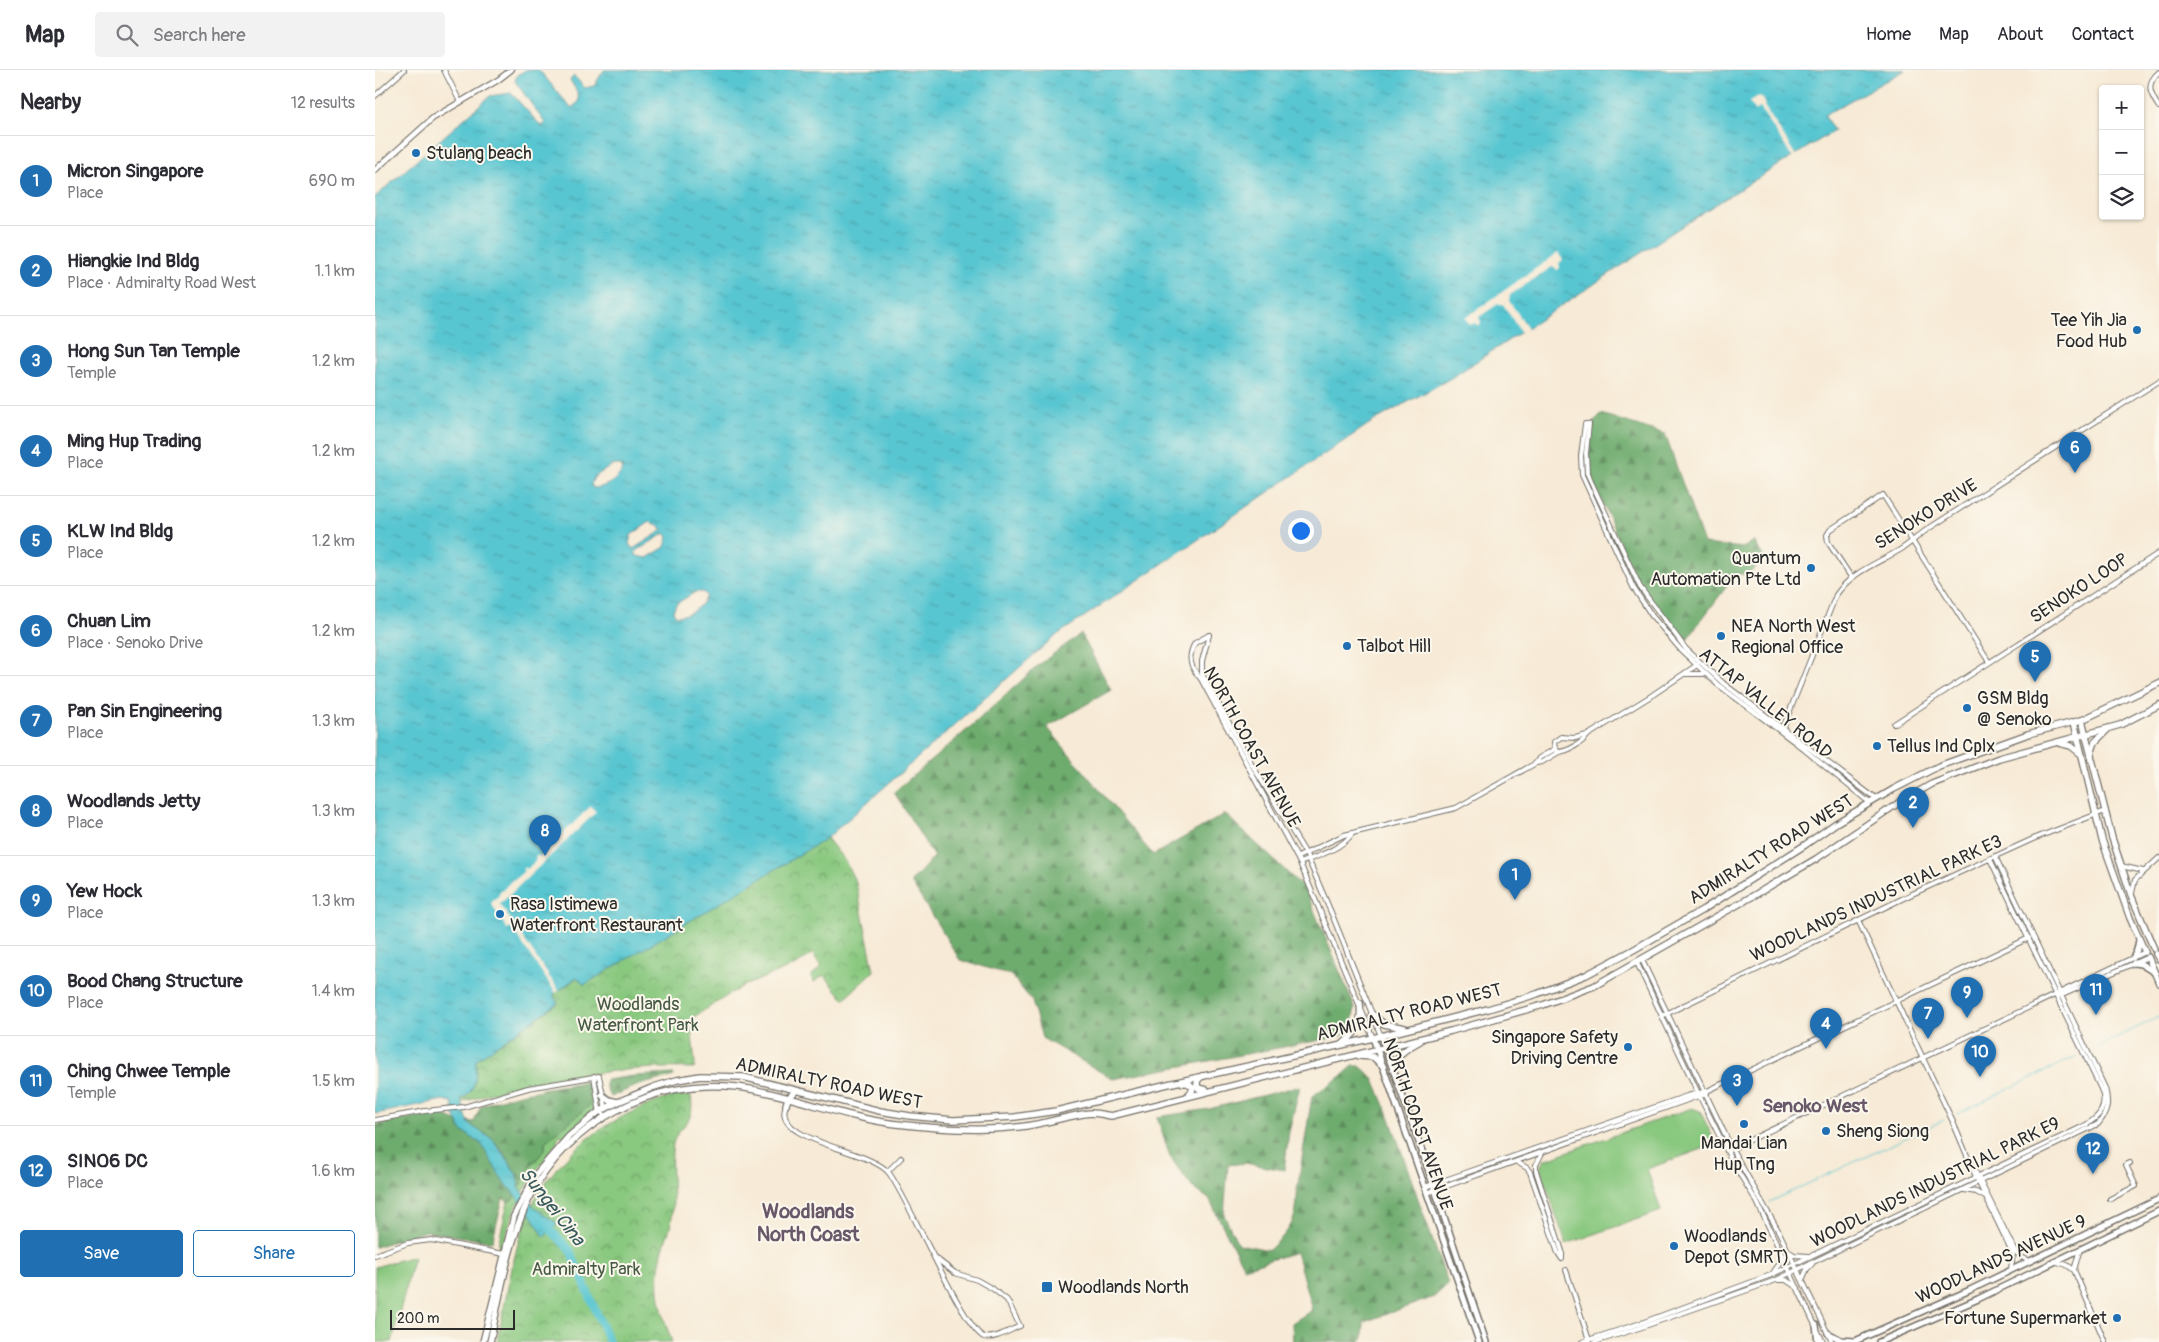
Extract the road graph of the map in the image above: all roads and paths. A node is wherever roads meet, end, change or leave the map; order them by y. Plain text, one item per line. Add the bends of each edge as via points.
1 (404, 70) edge
2 (445, 70) edge
3 (511, 70) edge
4 (2159, 72) edge
5 (375, 96) edge
6 (460, 102) junction
7 (2159, 107) edge
8 (375, 170) edge
9 (2159, 381) edge
10 (1911, 540) junction
11 (2159, 553) edge
12 (1851, 577) junction
13 (1657, 612) junction
14 (1653, 616) junction
15 (1989, 662) junction
16 (1700, 663) junction
17 (1695, 666) junction
18 (1683, 675) junction
19 (1705, 675) junction
20 (2159, 682) edge
21 (2159, 705) edge
22 (2082, 720) junction
23 (2074, 722) junction
24 (1895, 724) dead end
25 (2108, 728) junction
26 (1782, 730) junction
27 (2085, 734) junction
28 (1588, 735) junction
29 (2078, 736) junction
30 (2053, 742) junction
31 (1557, 750) junction
32 (2083, 756) junction
33 (2091, 756) junction
34 (1877, 800) junction
35 (1870, 803) junction
36 (2105, 811) junction
37 (2095, 814) junction
38 (1353, 834) junction
39 (1331, 842) junction
40 (1334, 848) junction
41 (1306, 854) junction
42 (1995, 856) junction
43 (1298, 857) junction
44 (2159, 858) edge
45 (1989, 859) junction
46 (1308, 860) junction
47 (1301, 863) junction
48 (2121, 866) junction
49 (2143, 871) junction
50 (2131, 895) junction
51 (1704, 909) junction
52 (1712, 918) junction
53 (1857, 920) junction
54 (1678, 925) junction
55 (1687, 934) junction
56 (2033, 936) junction
57 (2028, 938) junction
58 (2139, 938) junction
59 (2157, 954) edge
60 (2146, 955) junction
61 (2133, 960) junction
62 (1640, 962) junction
63 (2154, 972) junction
64 (2159, 983) edge
65 (2059, 994) junction
66 (1896, 1002) junction
67 (1360, 1003) junction
68 (1372, 1014) junction
69 (1664, 1015) junction
70 (1409, 1029) junction
71 (1674, 1035) junction
72 (1381, 1036) junction
73 (1426, 1037) junction
74 (1373, 1038) junction
75 (1341, 1045) junction
76 (1385, 1047) junction
77 (1378, 1049) junction
78 (1685, 1052) junction
79 (1680, 1054) junction
80 (1353, 1056) junction
81 (1923, 1058) junction
82 (1383, 1066) junction
83 (1393, 1070) junction
84 (596, 1076) junction
85 (1203, 1076) junction
86 (1698, 1078) junction
87 (1693, 1081) junction
88 (1168, 1084) junction
89 (783, 1088) junction
90 (1210, 1090) junction
91 (796, 1091) junction
92 (1706, 1092) junction
93 (602, 1095) junction
94 (778, 1095) junction
95 (1699, 1095) junction
96 (1187, 1096) junction
97 (788, 1098) junction
98 (618, 1102) junction
99 (786, 1105) junction
100 (1713, 1108) junction
101 (1707, 1111) junction
102 (605, 1113) junction
103 (375, 1120) edge
104 (1725, 1133) junction
105 (1719, 1135) junction
106 (1730, 1150) junction
107 (1543, 1153) junction
108 (901, 1158) dead end
109 (1517, 1162) junction
110 (2130, 1163) dead end
111 (888, 1171) junction
112 (1978, 1179) junction
113 (1433, 1184) junction
114 (1425, 1187) junction
115 (1963, 1189) junction
116 (1435, 1190) junction
117 (1427, 1193) junction
118 (527, 1196) junction
119 (1985, 1198) junction
120 (2109, 1199) dead end
121 (2159, 1200) edge
122 (2159, 1211) edge
123 (2081, 1248) junction
124 (1780, 1250) junction
125 (1788, 1251) junction
126 (504, 1254) junction
127 (375, 1255) edge
128 (1811, 1256) junction
129 (934, 1257) junction
130 (1818, 1260) junction
131 (2030, 1260) junction
132 (2054, 1261) junction
133 (1795, 1265) junction
134 (1789, 1268) junction
135 (2011, 1269) junction
136 (1566, 1270) dead end
137 (1797, 1270) junction
138 (2074, 1270) junction
139 (1791, 1273) junction
140 (1771, 1275) junction
141 (1776, 1280) junction
142 (1804, 1283) junction
143 (1800, 1290) junction
144 (1729, 1294) junction
145 (1816, 1325) junction
146 (1828, 1333) junction
147 (1589, 1340) junction
148 (483, 1342) edge
149 (490, 1342) edge
150 (1479, 1342) edge
151 (1486, 1342) edge
152 (1582, 1342) edge
153 (1595, 1342) edge
154 (1818, 1342) edge
155 (1823, 1342) edge
156 (1832, 1342) edge
157 (1854, 1342) edge
158 (1879, 1342) edge
159 (2105, 1342) edge

1 - 5 street
2 - 6 street
3 - 6 street
4 - 7 street via 2150,84 2151,96
6 - 8 street via 433,118
9 - 10 street, SENOKO DRIVE
10 - 12 street, SENOKO DRIVE
10 - 12 street via 1883,495 1827,535 1828,542
10 - 15 street
11 - 15 street, SENOKO LOOP
12 - 26 street, SENOKO DRIVE via 1836,595
13 - 14 street
13 - 14 street, ATTAP VALLEY ROAD via 1640,587 1587,473 1587,424 1581,456 1582,475 1633,587
13 - 16 street, ATTAP VALLEY ROAD
14 - 17 street, ATTAP VALLEY ROAD
15 - 24 street, SENOKO LOOP
16 - 17 street
16 - 26 street, ATTAP VALLEY ROAD
17 - 18 street
17 - 19 street, ATTAP VALLEY ROAD
18 - 19 street
18 - 28 street
19 - 26 street, ATTAP VALLEY ROAD
20 - 22 main road, ADMIRALTY ROAD WEST
21 - 25 main road, ADMIRALTY ROAD WEST
22 - 23 main road, ADMIRALTY ROAD WEST
22 - 27 main road
23 - 29 main road
23 - 34 main road, ADMIRALTY ROAD WEST via 2028,734 1941,765
25 - 27 main road, ADMIRALTY ROAD WEST
25 - 33 main road via 2095,742
26 - 34 street, ATTAP VALLEY ROAD
26 - 35 street, ATTAP VALLEY ROAD
27 - 29 main road, ADMIRALTY ROAD WEST
27 - 33 main road
28 - 31 street via 1564,751
28 - 31 street via 1561,737 1553,742
29 - 30 main road, ADMIRALTY ROAD WEST
29 - 32 main road
30 - 32 main road via 2070,745
30 - 52 main road, ADMIRALTY ROAD WEST via 1999,758 1932,784 1815,859
31 - 38 street via 1456,808
32 - 37 main road
33 - 36 main road
34 - 35 main road, ADMIRALTY ROAD WEST
35 - 51 main road, ADMIRALTY ROAD WEST
36 - 37 street, WOODLANDS INDUSTRIAL PARK E3
36 - 48 main road
37 - 42 street, WOODLANDS INDUSTRIAL PARK E3
37 - 58 main road
38 - 39 street
38 - 40 street
39 - 40 street
39 - 41 street
40 - 46 street
41 - 43 street
41 - 43 street, NORTH COAST AVENUE via 1202,674 1201,661 1209,635 1195,643 1191,650 1191,667 1201,679
41 - 46 street, NORTH COAST AVENUE
42 - 45 street, WOODLANDS INDUSTRIAL PARK E3
42 - 56 street
43 - 47 street, NORTH COAST AVENUE
44 - 49 street
45 - 53 street, WOODLANDS INDUSTRIAL PARK E3
45 - 57 street
46 - 47 street
46 - 68 street, NORTH COAST AVENUE
47 - 67 street, NORTH COAST AVENUE
48 - 49 street
48 - 50 main road
49 - 50 street via 2135,880
50 - 59 main road
51 - 52 main road via 1705,916
51 - 54 main road, ADMIRALTY ROAD WEST
52 - 55 main road, ADMIRALTY ROAD WEST
53 - 66 street
53 - 69 street, WOODLANDS INDUSTRIAL PARK E3
54 - 55 main road via 1687,926
54 - 70 main road, ADMIRALTY ROAD WEST via 1585,975 1537,994
55 - 62 main road, ADMIRALTY ROAD WEST
56 - 57 street
56 - 65 street
57 - 65 street
57 - 66 street
58 - 60 main road
58 - 61 main road
60 - 61 street
60 - 63 main road
61 - 63 main road
61 - 65 street
62 - 69 street
62 - 73 main road, ADMIRALTY ROAD WEST via 1543,1006
63 - 64 main road
65 - 81 street
65 - 112 street, WOODLANDS INDUSTRIAL PARK E9 via 2105,1088 2108,1106 2099,1124
66 - 81 street
66 - 92 street
67 - 74 street, NORTH COAST AVENUE
67 - 75 main road via 1360,1025
68 - 70 main road via 1384,1024
68 - 72 street, NORTH COAST AVENUE
69 - 71 street
70 - 72 main road, ADMIRALTY ROAD WEST
71 - 78 street
71 - 79 street
72 - 74 main road, ADMIRALTY ROAD WEST
72 - 76 main road, NORTH COAST AVENUE
73 - 76 main road, ADMIRALTY ROAD WEST
73 - 83 main road via 1402,1051
74 - 75 main road, ADMIRALTY ROAD WEST
74 - 77 main road, NORTH COAST AVENUE
75 - 85 main road, ADMIRALTY ROAD WEST
76 - 77 main road, ADMIRALTY ROAD WEST
76 - 83 main road, NORTH COAST AVENUE
77 - 80 main road, ADMIRALTY ROAD WEST
77 - 82 main road, NORTH COAST AVENUE
78 - 79 street
78 - 86 street
79 - 87 street
80 - 82 main road via 1373,1058
80 - 90 main road, ADMIRALTY ROAD WEST
81 - 106 street
81 - 112 street
82 - 114 main road, NORTH COAST AVENUE
83 - 113 main road, NORTH COAST AVENUE
84 - 93 street
84 - 102 street
84 - 103 street via 514,1091 464,1107
85 - 88 main road, ADMIRALTY ROAD WEST
85 - 90 main road via 1198,1079 1198,1088
86 - 87 street
86 - 92 street
87 - 95 street
88 - 91 main road, ADMIRALTY ROAD WEST via 1039,1114 966,1120 910,1116
88 - 96 main road via 1188,1083 1193,1087
89 - 91 main road, ADMIRALTY ROAD WEST
89 - 97 main road
89 - 98 main road, ADMIRALTY ROAD WEST via 743,1077 701,1076 654,1087
90 - 96 main road, ADMIRALTY ROAD WEST
91 - 97 main road
92 - 95 street
92 - 100 street
93 - 98 main road
93 - 102 street
94 - 97 main road, ADMIRALTY ROAD WEST
94 - 99 main road
94 - 102 main road, ADMIRALTY ROAD WEST via 739,1087 694,1087 641,1099
95 - 101 street
95 - 107 street
95 - 113 street
96 - 97 main road, ADMIRALTY ROAD WEST via 1111,1116 1093,1113 1027,1126 988,1129 877,1121
97 - 99 main road
98 - 102 main road, ADMIRALTY ROAD WEST
99 - 111 street via 787,1119 797,1132 863,1156
100 - 101 street
100 - 104 street
101 - 105 street
102 - 118 main road via 581,1126 559,1146 537,1173
104 - 105 street
104 - 106 street
105 - 106 street
106 - 124 street
106 - 125 street
107 - 109 street
107 - 109 street via 1536,1172 1562,1259 1530,1172
108 - 111 street
109 - 116 street
110 - 120 street via 2126,1165 2136,1186
111 - 129 street via 913,1212
112 - 115 street, WOODLANDS INDUSTRIAL PARK E9
112 - 119 street
112 - 128 street, WOODLANDS INDUSTRIAL PARK E9
112 - 131 street via 2015,1251
113 - 114 street
113 - 116 main road, NORTH COAST AVENUE
114 - 117 main road, NORTH COAST AVENUE
115 - 119 street
115 - 130 street, WOODLANDS INDUSTRIAL PARK E9
116 - 117 street
116 - 151 main road, NORTH COAST AVENUE
117 - 150 main road, NORTH COAST AVENUE
118 - 126 main road via 520,1203
118 - 149 main road
119 - 135 street via 2013,1254
121 - 131 main road, WOODLANDS AVENUE 9
122 - 123 main road, WOODLANDS AVENUE 9
123 - 132 main road, WOODLANDS AVENUE 9
123 - 138 street
124 - 134 street
124 - 140 street via 1780,1263
125 - 128 street
125 - 133 street
126 - 127 street via 431,1240 408,1243
126 - 148 main road
128 - 133 street, WOODLANDS INDUSTRIAL PARK E9
129 - 129 street via 955,1273 977,1280 1007,1300 1019,1326 990,1338 980,1334
130 - 137 street, WOODLANDS INDUSTRIAL PARK E9
130 - 142 street via 1807,1269
131 - 135 main road, WOODLANDS AVENUE 9
132 - 138 street
132 - 158 main road, WOODLANDS AVENUE 9 via 1978,1299
133 - 134 street, WOODLANDS INDUSTRIAL PARK E9
133 - 137 street
134 - 139 street
134 - 140 street, WOODLANDS INDUSTRIAL PARK E9
135 - 157 main road, WOODLANDS AVENUE 9
136 - 147 street
137 - 139 street, WOODLANDS INDUSTRIAL PARK E9
137 - 142 street
138 - 159 street
139 - 141 street, WOODLANDS INDUSTRIAL PARK E9
139 - 143 street
140 - 144 street, WOODLANDS INDUSTRIAL PARK E9
141 - 143 street via 1786,1280
141 - 144 street, WOODLANDS INDUSTRIAL PARK E9
142 - 146 street
143 - 145 street
144 - 147 street, WOODLANDS INDUSTRIAL PARK E9
144 - 153 street, WOODLANDS INDUSTRIAL PARK E9
145 - 154 main road
145 - 155 street
146 - 156 street
146 - 157 main road
147 - 152 street, WOODLANDS INDUSTRIAL PARK E9

